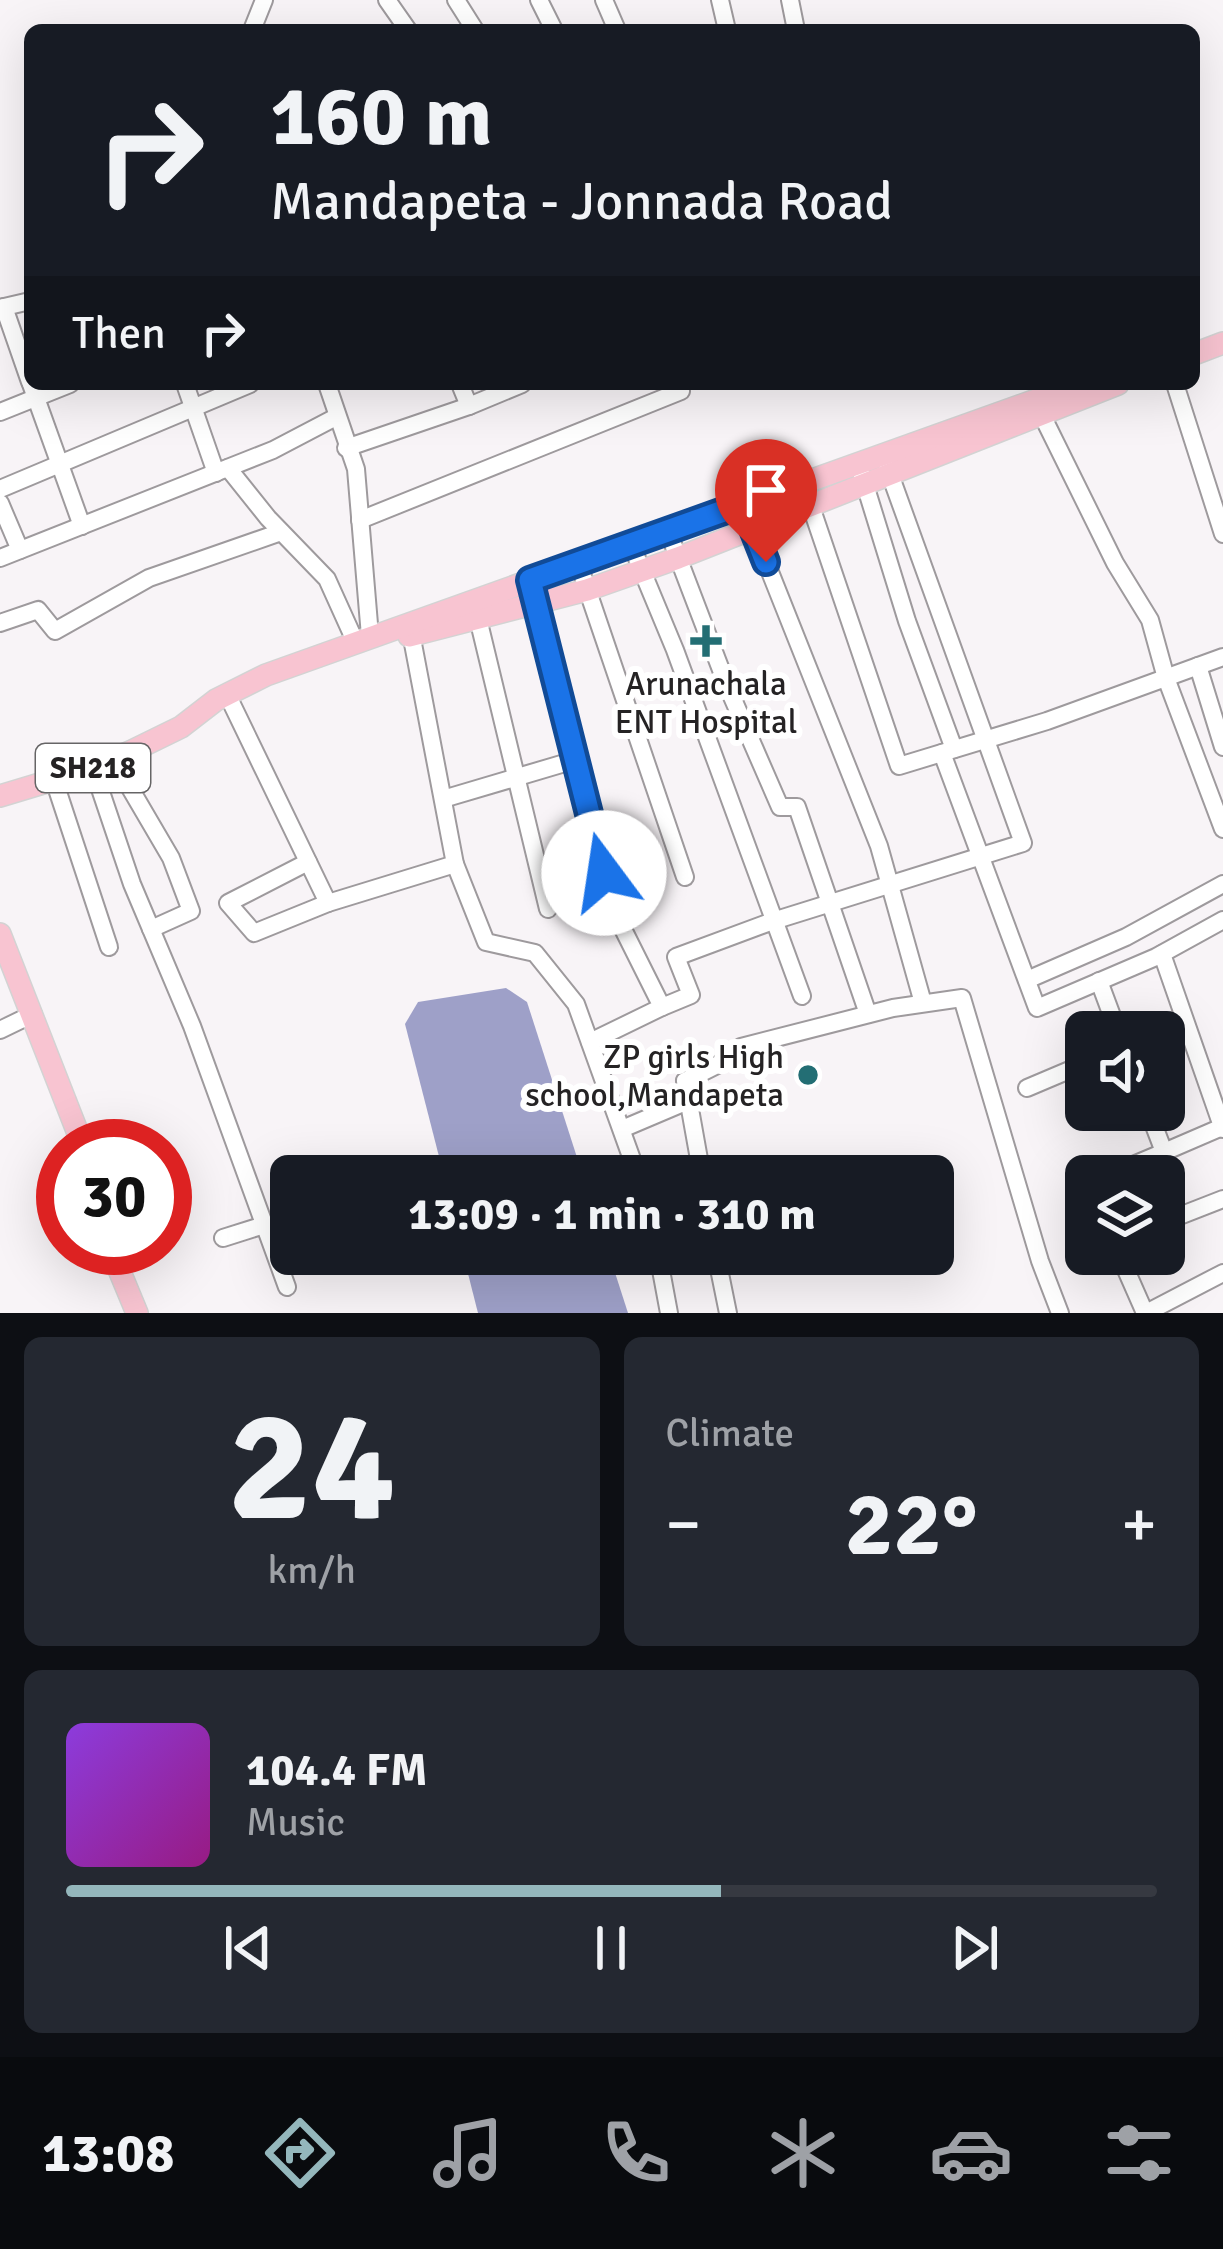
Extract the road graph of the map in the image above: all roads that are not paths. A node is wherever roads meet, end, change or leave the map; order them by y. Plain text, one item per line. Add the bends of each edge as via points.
1 (2, 308) edge
2 (24, 367) edge
3 (29, 390) edge
4 (33, 390) edge
5 (187, 390) edge
6 (237, 390) edge
7 (332, 390) edge
8 (463, 390) edge
9 (508, 390) edge
10 (1070, 390) edge
11 (1097, 390) edge
12 (1177, 390) edge
13 (681, 392) dead end
14 (470, 406) junction
15 (1038, 407) junction
16 (194, 409) junction
17 (0, 412) edge
18 (336, 417) junction
19 (346, 448) junction
20 (886, 464) junction
21 (59, 465) junction
22 (222, 471) junction
23 (861, 474) junction
24 (802, 483) junction
25 (0, 489) edge
26 (0, 503) edge
27 (743, 504) junction
28 (810, 506) junction
29 (360, 520) junction
30 (82, 526) junction
31 (668, 530) junction
32 (753, 530) junction
33 (281, 532) junction
34 (1223, 534) edge
35 (631, 544) junction
36 (20, 550) junction
37 (0, 558) edge
38 (678, 558) junction
39 (578, 562) junction
40 (642, 570) junction
41 (530, 580) junction
42 (587, 590) junction
43 (535, 603) junction
44 (476, 609) junction
45 (0, 623) edge
46 (410, 629) junction
47 (363, 639) junction
48 (1223, 657) edge
49 (1198, 666) junction
50 (1166, 678) junction
51 (229, 698) junction
52 (986, 740) junction
53 (1223, 747) edge
54 (948, 751) junction
55 (575, 760) junction
56 (103, 764) junction
57 (517, 779) junction
58 (54, 780) junction
59 (0, 796) edge
60 (443, 799) junction
61 (1223, 829) edge
62 (980, 856) junction
63 (308, 862) junction
64 (455, 864) junction
65 (685, 878) dead end
66 (892, 882) junction
67 (1223, 884) edge
68 (832, 902) junction
69 (328, 903) junction
70 (548, 909) dead end
71 (1223, 920) edge
72 (773, 921) junction
73 (151, 929) junction
74 (0, 934) edge
75 (110, 947) dead end
76 (1162, 954) junction
77 (1027, 980) junction
78 (1099, 982) junction
79 (802, 996) dead end
80 (923, 1003) junction
81 (662, 1006) junction
82 (1110, 1011) edge
83 (33, 1014) junction
84 (868, 1014) junction
85 (0, 1030) edge
86 (590, 1042) junction
87 (1065, 1072) edge
88 (1027, 1088) dead end
89 (688, 1101) junction
90 (73, 1119) edge
91 (1223, 1128) edge
92 (622, 1130) junction
93 (1156, 1131) edge
94 (1164, 1152) junction
95 (631, 1155) edge
96 (698, 1155) edge
97 (1157, 1155) edge
98 (1223, 1199) edge
99 (1185, 1214) edge
100 (264, 1225) junction
101 (223, 1238) dead end
102 (1223, 1273) edge
103 (121, 1275) edge
104 (662, 1275) edge
105 (720, 1275) edge
106 (1129, 1275) edge
107 (287, 1287) dead end
108 (137, 1313) edge
109 (669, 1313) edge
110 (728, 1313) edge
111 (1060, 1313) edge
112 (1146, 1313) edge

1 - 2 street
3 - 17 street
4 - 21 street
5 - 16 street
6 - 16 street
7 - 18 street
8 - 14 street
9 - 14 street
10 - 15 main road, SH218
11 - 15 main road, SH218
12 - 34 street
13 - 29 street
14 - 19 street
15 - 20 main road, SH218
15 - 50 street via 1150,620
16 - 21 street
16 - 22 street
18 - 19 street
18 - 22 street
19 - 29 street
20 - 23 main road, SH218
20 - 52 street
21 - 25 street
21 - 30 street
22 - 30 street
22 - 33 street
23 - 24 main road, SH218
23 - 28 main road, SH218
23 - 54 street
24 - 27 main road, SH218
24 - 28 street
26 - 36 street
27 - 31 main road, SH218
27 - 32 street
28 - 32 main road, SH218
28 - 54 street via 899,766
29 - 47 street
30 - 36 street
31 - 35 main road, SH218
31 - 38 street
32 - 38 main road, SH218
32 - 66 street
33 - 45 street via 148,578 55,631 38,610
33 - 47 street via 327,579
35 - 39 main road, SH218
35 - 40 street
36 - 37 street
38 - 40 main road, SH218
38 - 68 street via 780,807 797,808
39 - 41 main road, SH218
39 - 42 street
40 - 42 main road, SH218
40 - 72 street
41 - 43 street
41 - 44 main road, SH218
42 - 43 main road, SH218
42 - 65 street
43 - 44 main road, SH218
43 - 55 street
44 - 46 main road, SH218
44 - 57 street
46 - 47 main road, SH218
46 - 51 main road, SH218
46 - 60 street
47 - 51 main road, SH218 via 266,675
48 - 49 street
49 - 50 street
49 - 53 street
50 - 52 street
50 - 61 street
51 - 56 main road, SH218
51 - 63 street
52 - 54 street
52 - 62 street via 1023,844
54 - 62 street
55 - 57 street
55 - 81 street via 614,911
56 - 58 main road, SH218
56 - 73 street
56 - 73 street via 171,857 191,911
57 - 60 street
57 - 70 street
58 - 59 main road, SH218
58 - 75 street
60 - 64 street
62 - 66 street
62 - 77 street
63 - 69 street
63 - 69 street via 228,903 254,933
64 - 69 street
64 - 86 street via 486,943 535,953 576,1004
66 - 68 street
66 - 80 street
67 - 77 street
68 - 72 street
68 - 84 street
71 - 76 street
72 - 79 street
72 - 81 street via 676,957 692,995
73 - 100 street
74 - 83 main road
76 - 78 street
76 - 91 street
77 - 78 street via 1037,1008
78 - 82 street
80 - 84 street
80 - 111 street via 962,998
81 - 86 street
83 - 85 street
83 - 90 main road
84 - 89 street via 741,1047 685,1081
86 - 92 street
87 - 88 street
89 - 92 street
89 - 96 street
91 - 94 street
92 - 95 street
93 - 94 street
94 - 97 street
98 - 99 street
100 - 101 street
100 - 107 street
102 - 112 street
103 - 108 main road
104 - 109 street
105 - 110 street
106 - 112 street

